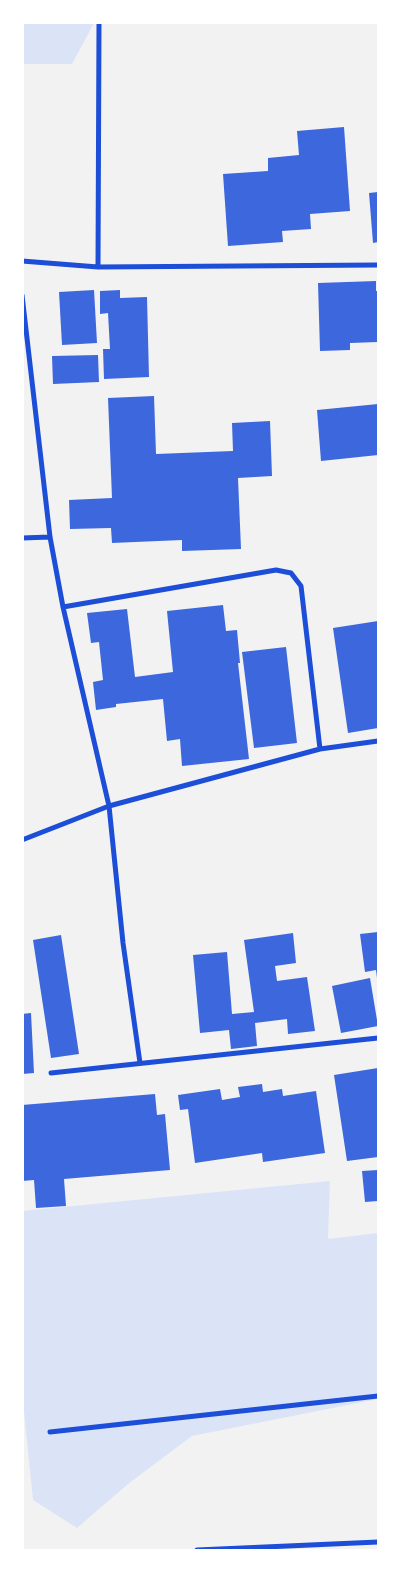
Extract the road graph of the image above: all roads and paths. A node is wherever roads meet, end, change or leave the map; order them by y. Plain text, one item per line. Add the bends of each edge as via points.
1 (99, 22) edge
2 (22, 261) edge
3 (378, 265) edge
4 (98, 267) junction
5 (22, 295) edge
6 (22, 538) edge
7 (50, 538) junction
8 (63, 607) junction
9 (378, 741) edge
10 (320, 750) junction
11 (108, 806) junction
12 (22, 840) edge
13 (378, 1038) edge
14 (140, 1063) junction
15 (51, 1073) dead end
16 (378, 1396) edge
17 (50, 1432) dead end
18 (378, 1542) edge
19 (197, 1550) edge

1 - 4 street
2 - 4 street
3 - 4 street
5 - 7 street
6 - 7 street
7 - 8 street
8 - 10 street via 276,570 292,573 301,586
8 - 11 street
9 - 10 street
10 - 11 street
11 - 12 street
11 - 14 street
13 - 14 street
14 - 15 street
16 - 17 street
18 - 19 street

